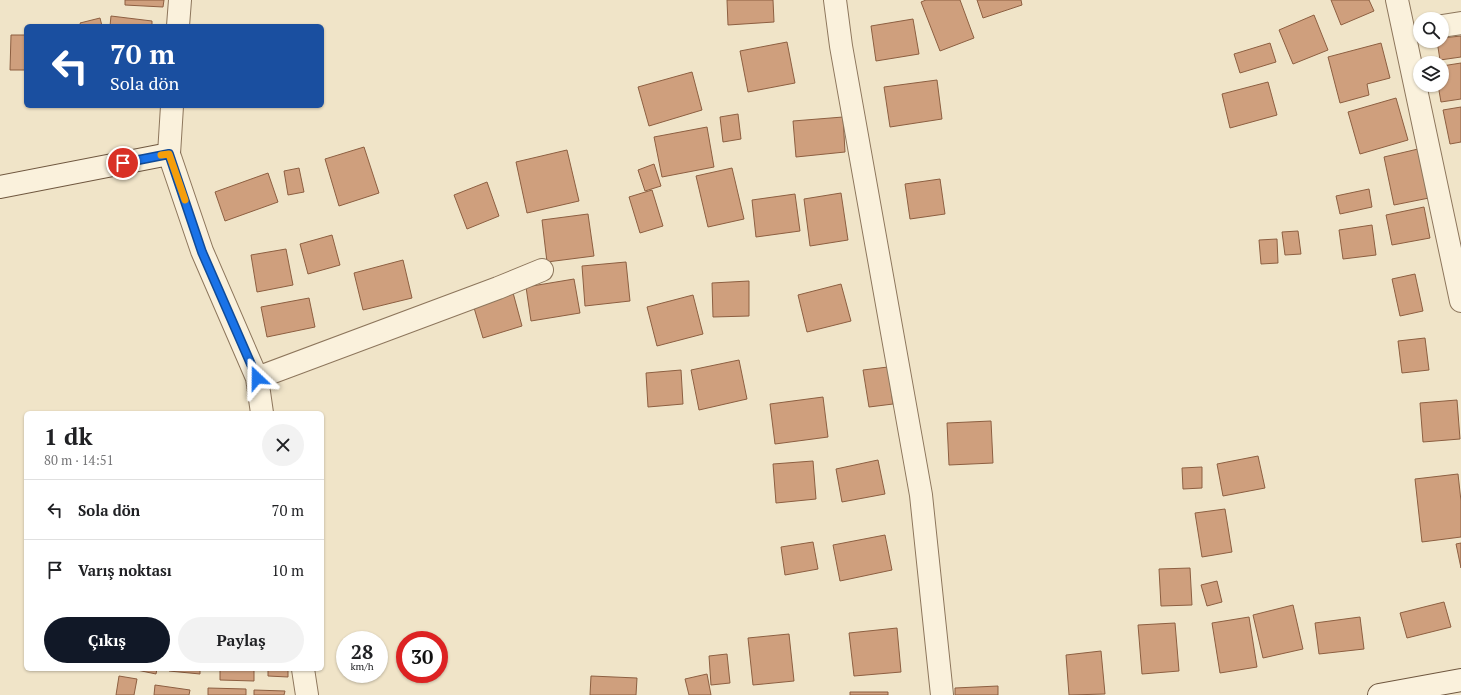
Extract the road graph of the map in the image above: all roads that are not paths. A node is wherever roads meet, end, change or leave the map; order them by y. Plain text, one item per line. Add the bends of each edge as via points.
1 (180, 0) edge
2 (835, 0) edge
3 (1397, 0) edge
4 (178, 24) edge
5 (1461, 24) edge
6 (1449, 25) edge
7 (1412, 31) edge
8 (172, 108) edge
9 (169, 154) junction
10 (0, 187) edge
11 (542, 270) dead end
12 (1461, 300) edge
13 (257, 378) junction
14 (262, 411) edge
15 (303, 671) edge
16 (1461, 680) edge
17 (307, 695) edge
18 (942, 695) edge
19 (1379, 695) edge

1 - 4 street
2 - 18 street via 840,46 921,496
3 - 7 street
5 - 6 street
7 - 12 street
8 - 9 street
9 - 10 street
9 - 13 street via 202,252
11 - 13 street
13 - 14 street
15 - 17 street
16 - 19 street

